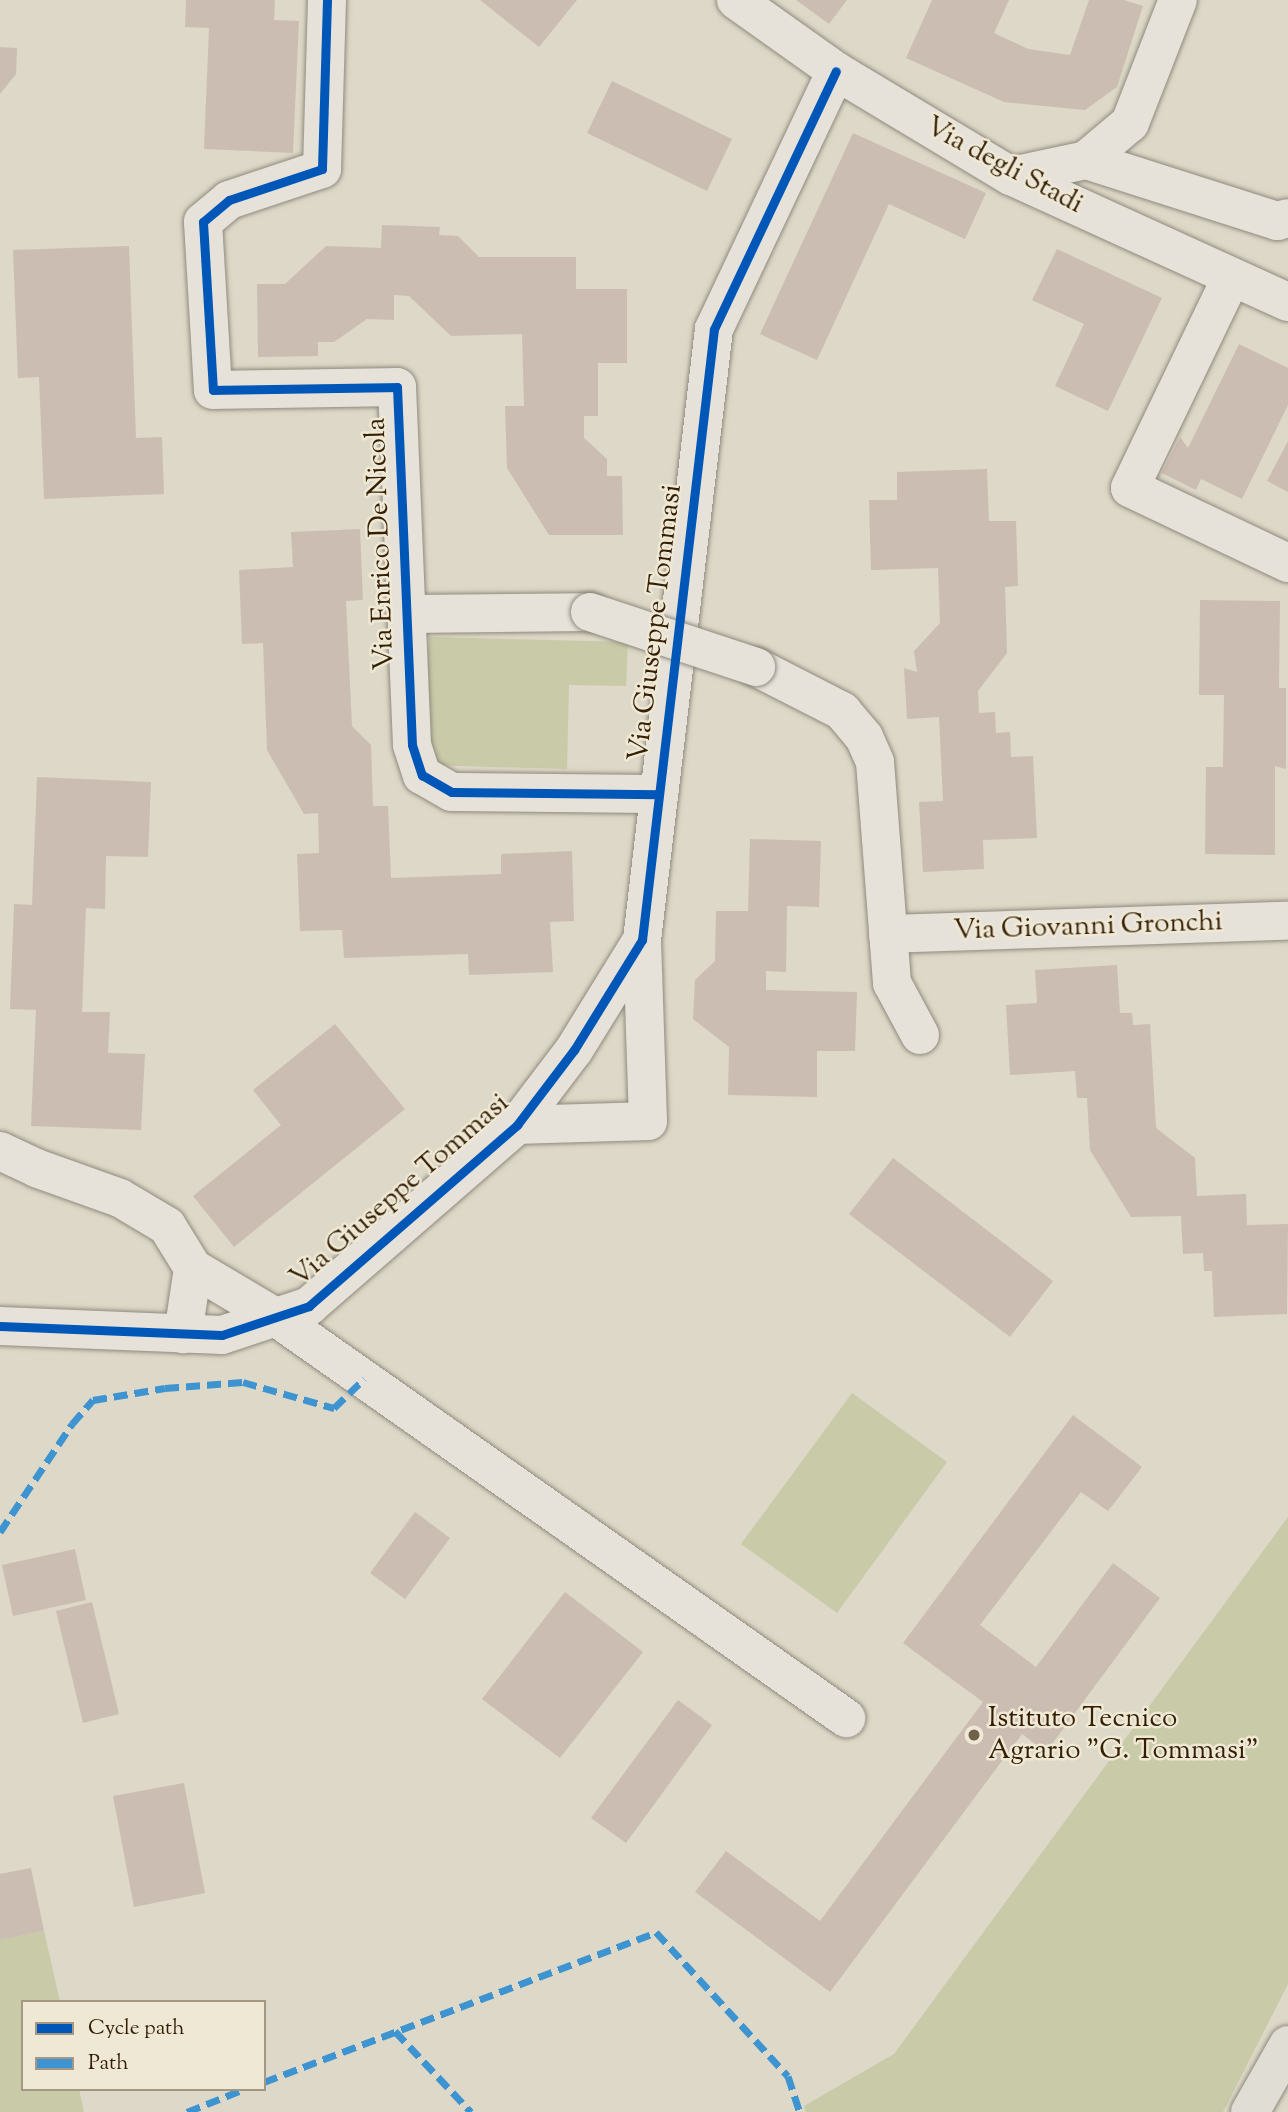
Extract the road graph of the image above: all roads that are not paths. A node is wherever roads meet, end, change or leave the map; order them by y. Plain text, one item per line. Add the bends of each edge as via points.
1 (327, 0) edge
2 (736, 0) edge
3 (1178, 0) edge
4 (836, 71) junction
5 (1086, 160) junction
6 (1011, 176) junction
7 (1288, 218) edge
8 (1231, 278) junction
9 (1288, 302) edge
10 (1288, 563) edge
11 (407, 614) junction
12 (659, 794) junction
13 (1288, 920) edge
14 (888, 934) junction
15 (642, 940) junction
16 (920, 1035) dead end
17 (517, 1125) junction
18 (0, 1150) edge
19 (193, 1268) junction
20 (277, 1318) junction
21 (0, 1326) edge
22 (183, 1334) junction
23 (846, 1718) dead end
24 (1288, 2045) edge
25 (1250, 2112) edge

1 - 11 street, Via Enrico De Nicola via 322,169 229,200 202,222 213,390 397,387
2 - 4 street, Via degli Stadi
3 - 5 street via 1130,123
4 - 6 street, Via degli Stadi
4 - 12 street, Via Giuseppe Tommasi via 713,329
5 - 6 street
5 - 7 street via 1277,221
6 - 8 street, Via degli Stadi
8 - 9 street, Via degli Stadi
8 - 10 street via 1130,488
11 - 12 street, Via Enrico De Nicola via 412,745 422,775 452,792 595,781
11 - 14 street, bridge via 590,612 756,667 842,711 864,737 875,762
12 - 15 street, Via Giuseppe Tommasi
13 - 14 street, Via Giovanni Gronchi
14 - 16 street via 892,983
15 - 17 street, Via Giuseppe Tommasi via 574,1050
15 - 17 street via 648,1121
17 - 20 street, Via Giuseppe Tommasi via 309,1306
18 - 19 street via 120,1198 167,1226
19 - 20 street
19 - 22 street
20 - 22 street, Via Giuseppe Tommasi via 222,1335
20 - 23 street
21 - 22 street, Via Giuseppe Tommasi
24 - 25 highway

